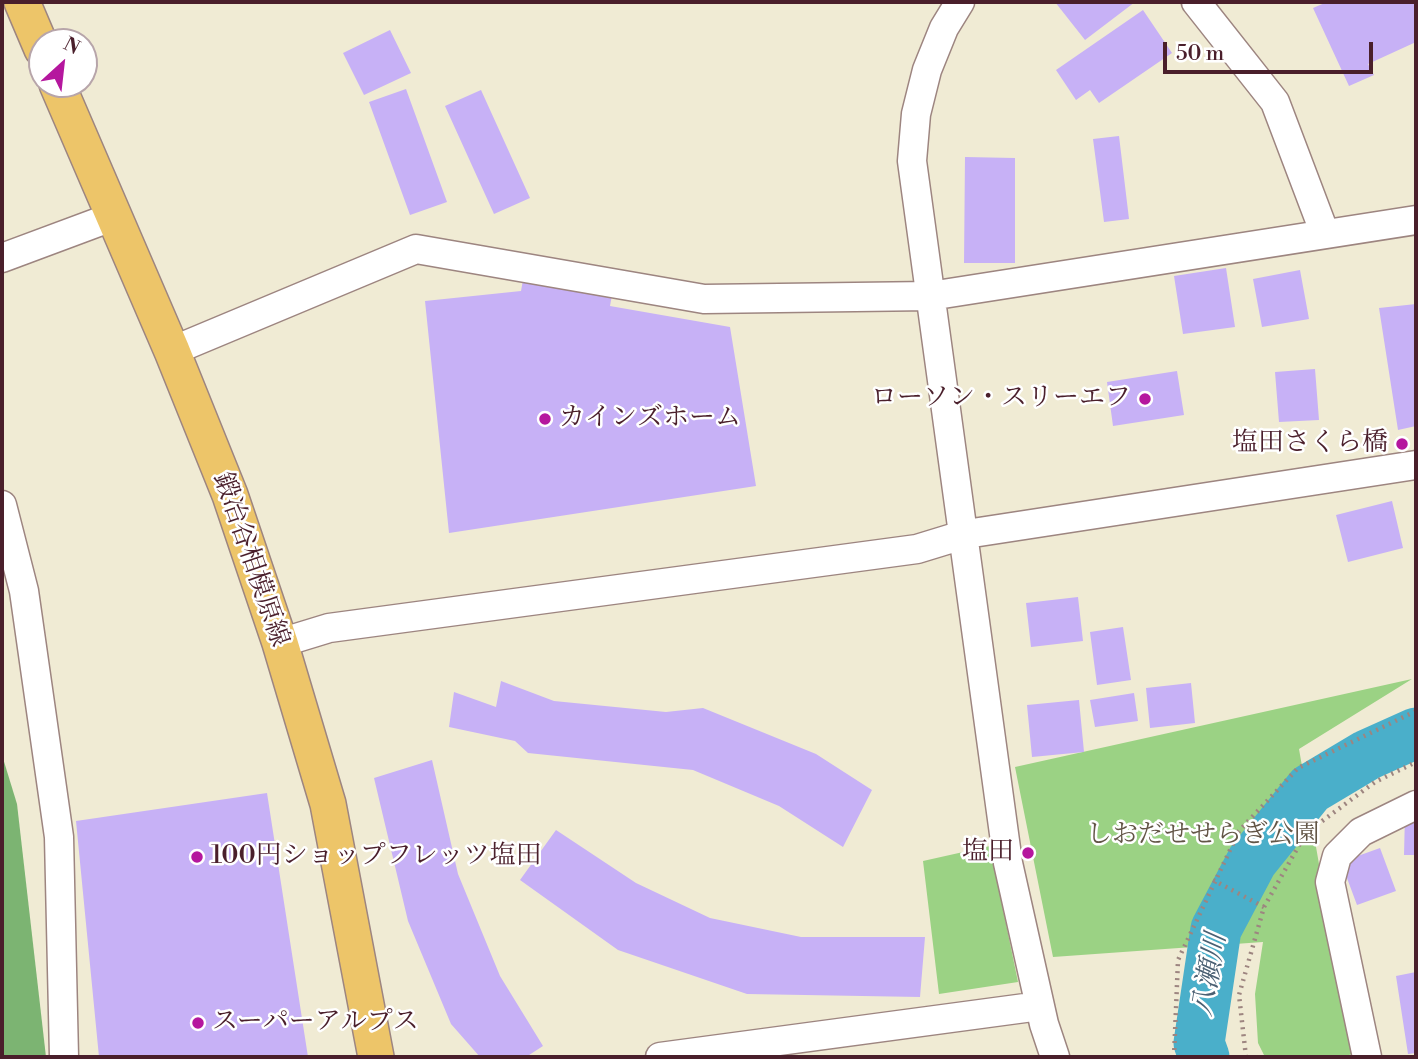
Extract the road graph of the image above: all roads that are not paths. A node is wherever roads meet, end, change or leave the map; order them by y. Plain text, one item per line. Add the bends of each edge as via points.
1 (22, 2) edge
2 (960, 2) edge
3 (1196, 2) edge
4 (33, 28) edge
5 (63, 98) edge
6 (112, 217) junction
7 (1416, 220) edge
8 (1325, 234) junction
9 (2, 258) edge
10 (930, 296) junction
11 (172, 351) junction
12 (1416, 465) edge
13 (2, 505) edge
14 (965, 534) junction
15 (280, 643) junction
16 (1416, 805) edge
17 (1040, 1006) junction
18 (826, 1046) edge
19 (64, 1057) edge
20 (376, 1057) edge
21 (660, 1057) edge
22 (1055, 1057) edge
23 (1367, 1057) edge

1 - 4 main road
2 - 10 street via 927,70 916,114 912,161
3 - 8 street via 1275,102
5 - 6 main road, 鍛冶谷相模原線
6 - 9 street
6 - 11 main road, 鍛冶谷相模原線
7 - 8 street
8 - 10 street
10 - 11 street via 704,299 416,249
10 - 14 street
11 - 15 main road, 鍛冶谷相模原線 via 230,495
12 - 14 street
13 - 19 street via 24,591 60,837
14 - 15 street via 917,549 329,628
14 - 17 street via 1008,863
15 - 20 main road, 鍛冶谷相模原線 via 328,804
16 - 23 street via 1361,832 1337,856 1330,882
17 - 18 street
17 - 22 street
18 - 21 street

